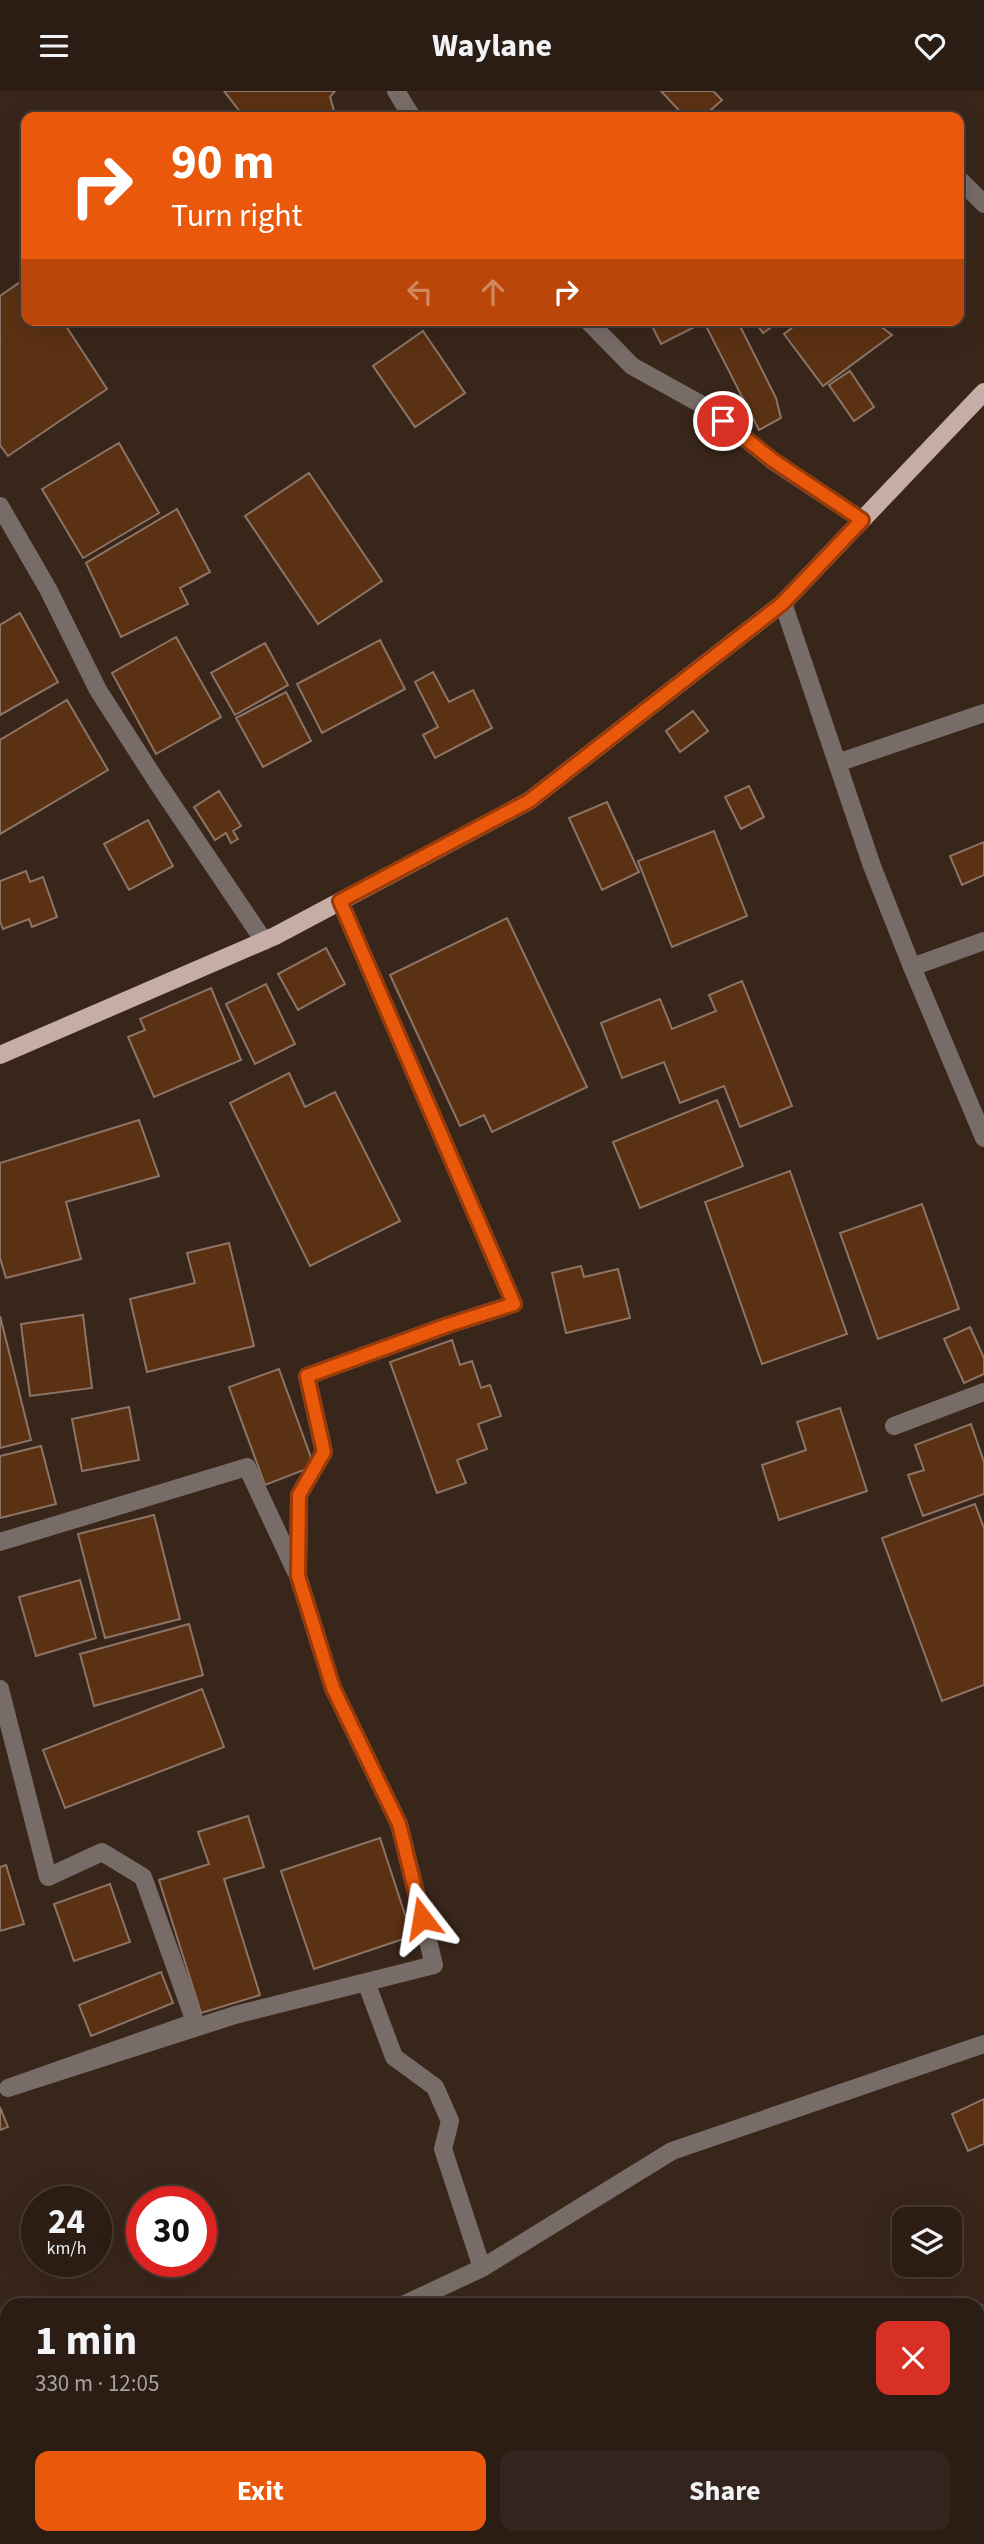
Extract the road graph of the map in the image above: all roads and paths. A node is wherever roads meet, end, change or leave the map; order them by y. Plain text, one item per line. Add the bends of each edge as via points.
1 (396, 91) edge
2 (409, 112) edge
3 (964, 184) edge
4 (984, 204) edge
5 (593, 326) edge
6 (984, 392) edge
7 (0, 506) edge
8 (862, 520) junction
9 (783, 603) junction
10 (984, 713) edge
11 (837, 763) junction
12 (340, 901) junction
13 (264, 941) junction
14 (984, 941) edge
15 (912, 967) junction
16 (0, 1055) edge
17 (984, 1138) edge
18 (984, 1392) edge
19 (894, 1426) dead end
20 (0, 1542) edge
21 (298, 1576) junction
22 (0, 1689) edge
23 (235, 2015) junction
24 (984, 2044) edge
25 (482, 2268) junction
26 (418, 2298) edge

1 - 2 street
3 - 4 street
5 - 8 street via 632,366 706,407 774,461
6 - 8 main road
7 - 13 street via 98,689
8 - 9 main road
9 - 11 street
9 - 12 main road via 529,801
10 - 11 street
11 - 15 street
12 - 13 main road
12 - 21 street via 514,1304 307,1376 324,1452 299,1495
13 - 16 main road
14 - 15 street
15 - 17 street
18 - 19 street
20 - 21 street via 247,1467
21 - 23 street via 333,1688 399,1824 434,1965
22 - 23 street via 48,1877 102,1852 143,1877 195,2022 8,2088
23 - 25 street via 366,1982 394,2057 435,2087 450,2121 443,2149
24 - 25 street via 672,2151
25 - 26 street

